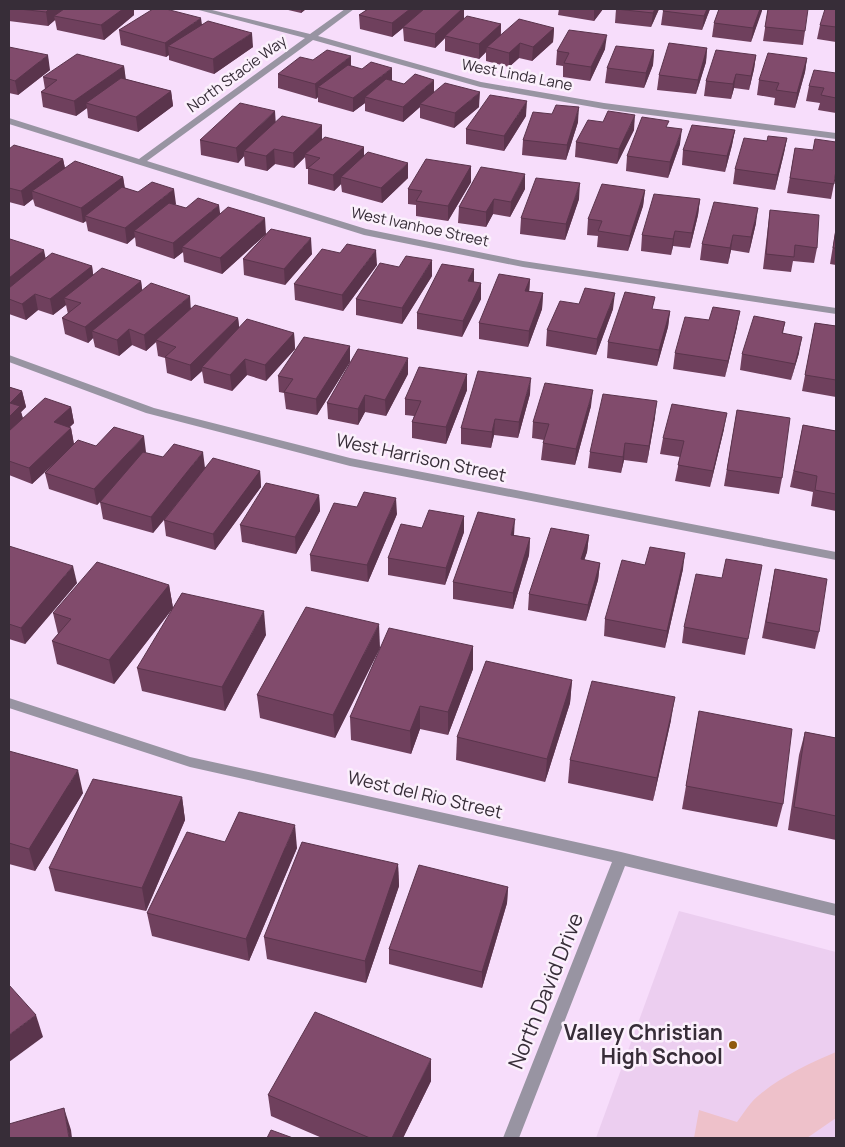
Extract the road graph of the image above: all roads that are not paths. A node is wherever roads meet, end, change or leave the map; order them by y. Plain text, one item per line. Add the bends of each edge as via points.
1 (199, 9) edge
2 (350, 9) edge
3 (311, 37) junction
4 (9, 121) edge
5 (836, 136) edge
6 (140, 162) junction
7 (836, 311) edge
8 (9, 358) edge
9 (836, 556) edge
10 (9, 703) edge
11 (621, 858) junction
12 (836, 910) edge
13 (511, 1138) edge

1 - 3 street, West Linda Lane
2 - 3 street, North Stacie Way
3 - 5 street, West Linda Lane via 480,84 604,106
3 - 6 street, North Stacie Way
4 - 6 street, West Ivanhoe Street
6 - 7 street, West Ivanhoe Street via 374,234 524,264
8 - 9 street, West Harrison Street via 150,412 350,462
10 - 11 street, West del Rio Street via 190,762
11 - 12 street, West del Rio Street
11 - 13 street, North David Drive

